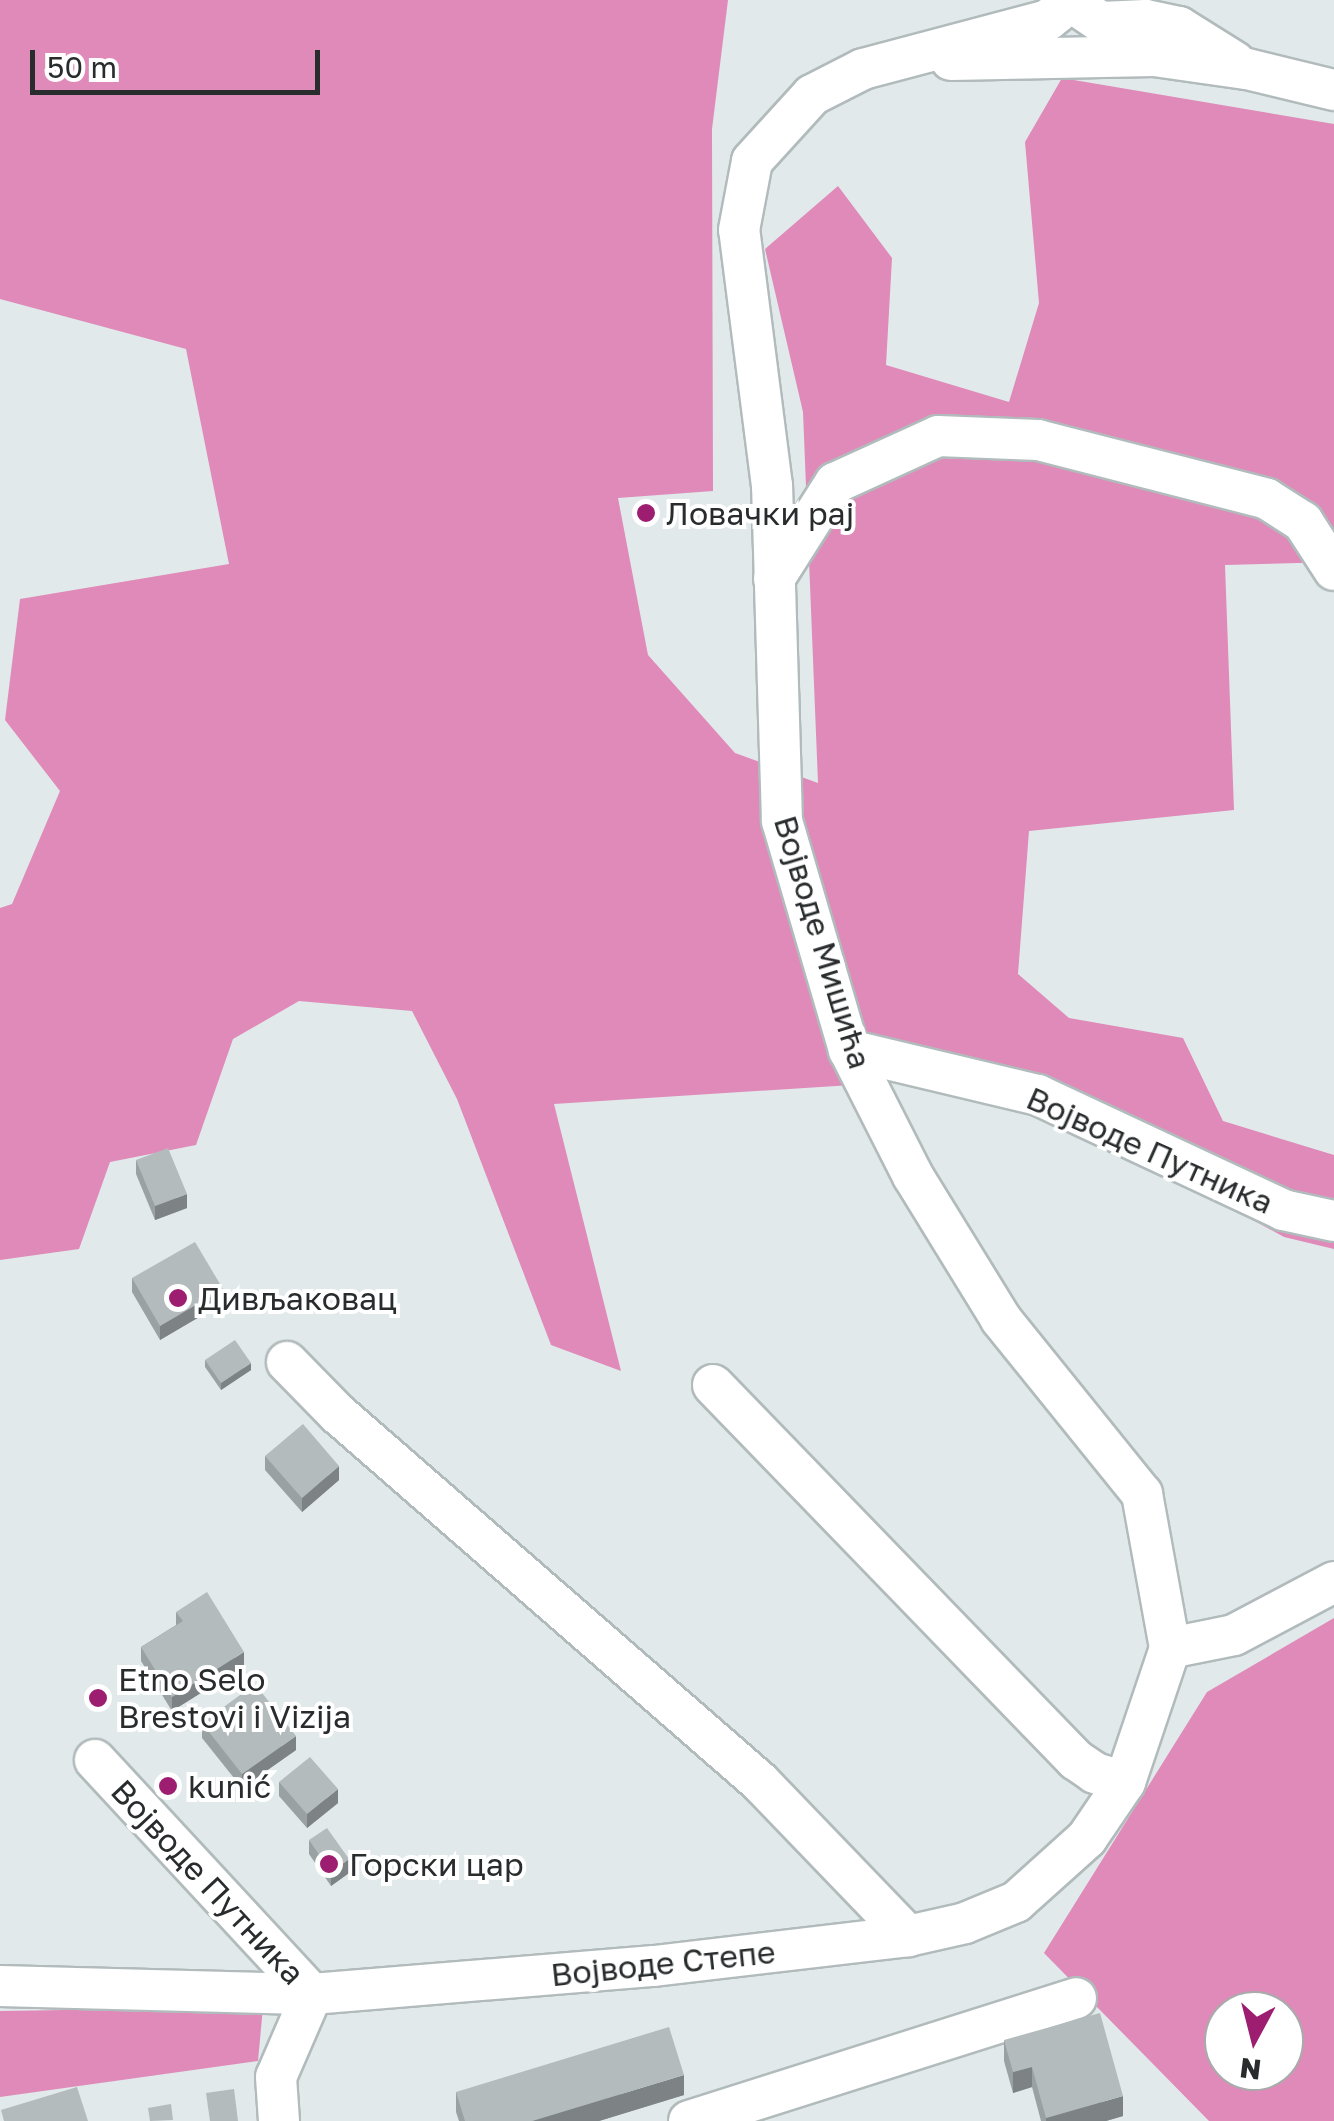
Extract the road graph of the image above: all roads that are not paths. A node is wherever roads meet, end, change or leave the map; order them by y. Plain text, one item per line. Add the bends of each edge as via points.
1 (1072, 1) edge
2 (895, 60) junction
3 (1247, 69) junction
4 (1334, 90) edge
5 (1334, 570) edge
6 (774, 579) junction
7 (849, 1050) junction
8 (1334, 1220) edge
9 (287, 1362) dead end
10 (712, 1385) dead end
11 (1334, 1582) edge
12 (1170, 1648) junction
13 (95, 1760) dead end
14 (1126, 1782) junction
15 (908, 1936) junction
16 (0, 1986) edge
17 (312, 1994) junction
18 (1076, 1998) dead end
19 (279, 2121) edge
20 (689, 2121) edge

1 - 2 street, Војводе Мишића via 1048,20
1 - 3 street via 1101,22 1179,26
2 - 3 street via 1154,56
2 - 6 street, Војводе Мишића via 812,95 752,161 738,230 772,486
3 - 4 street
5 - 6 street via 1303,522 1267,499 1038,440 938,436 835,484
6 - 7 street, Војводе Мишића via 782,821
7 - 8 street, Војводе Путника via 1038,1095 1284,1210
7 - 12 street, Војводе Мишића via 912,1176 1000,1318 1142,1494
9 - 15 street via 338,1414 760,1782
10 - 14 street via 1076,1760
11 - 12 street via 1234,1635
12 - 14 street, Војводе Степе
13 - 17 street, Војводе Путника
14 - 15 street, Војводе Степе via 1087,1838 1016,1902
15 - 17 street, Војводе Степе via 654,1966
16 - 17 street, Војводе Степе
17 - 19 street, Војводе Путника via 276,2077
18 - 20 street

